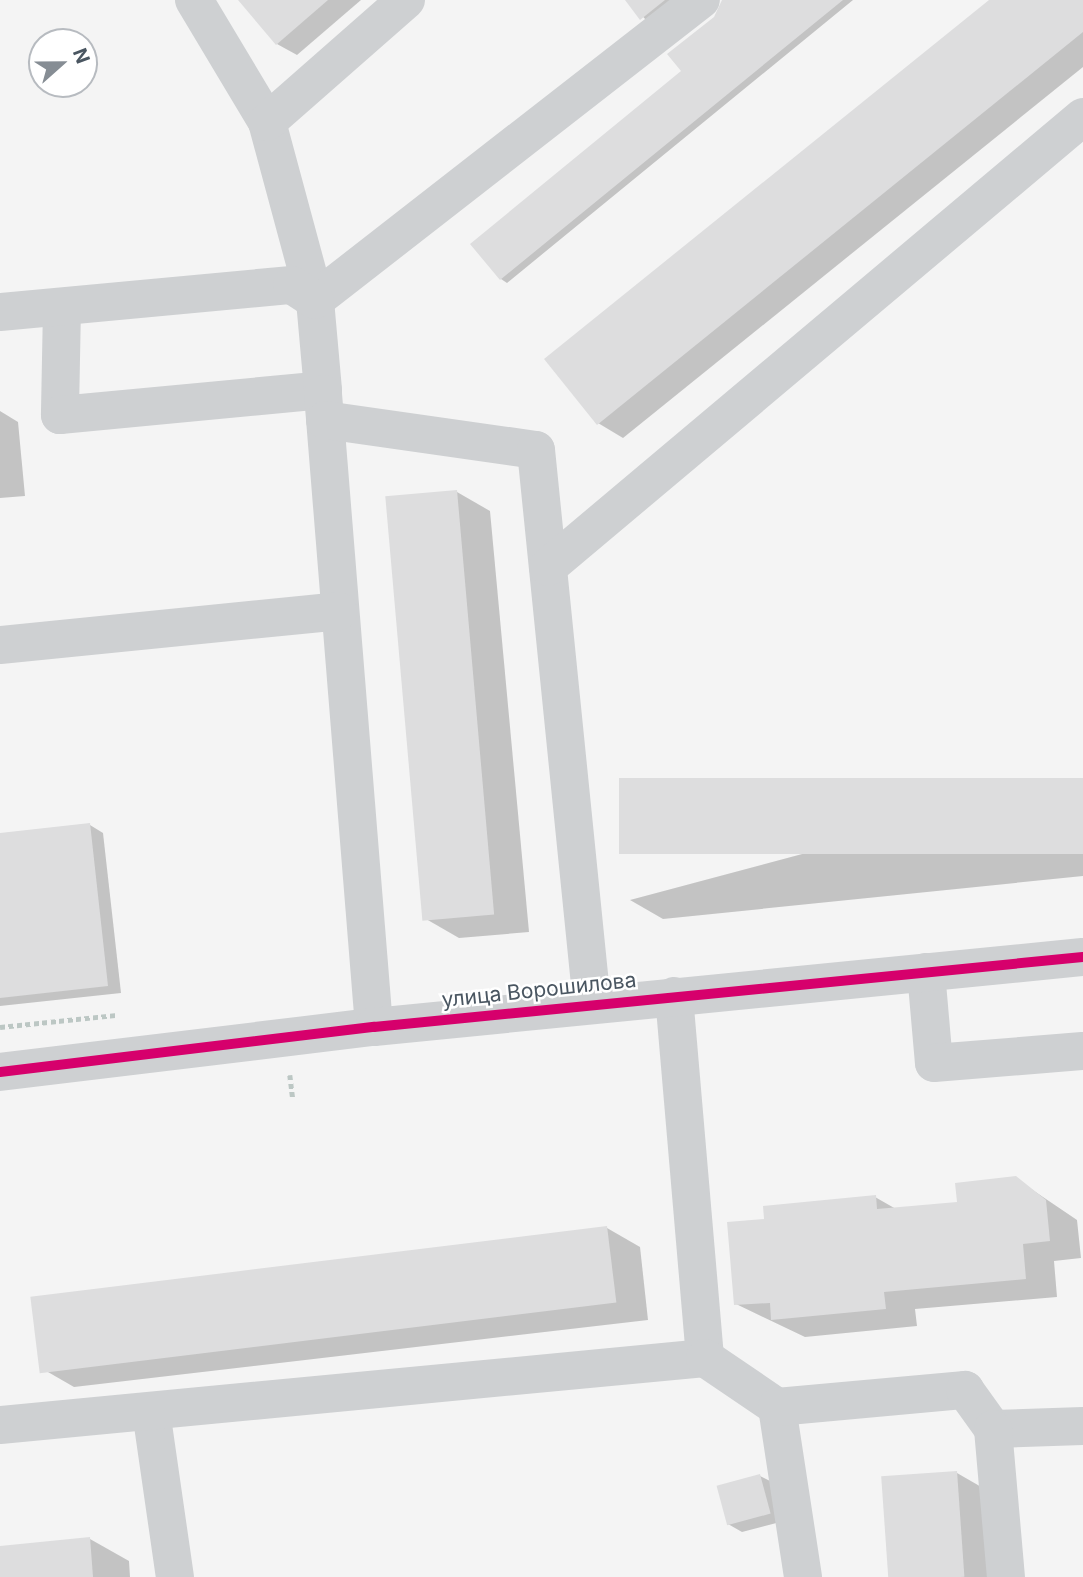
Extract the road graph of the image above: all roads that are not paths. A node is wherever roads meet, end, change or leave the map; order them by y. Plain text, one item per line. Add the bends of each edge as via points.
1 (194, 0) edge
2 (406, 0) edge
3 (701, 0) edge
4 (1083, 117) edge
5 (267, 122) junction
6 (316, 300) junction
7 (62, 307) junction
8 (0, 312) edge
9 (324, 405) junction
10 (548, 567) junction
11 (338, 611) junction
12 (0, 645) edge
13 (1083, 957) edge
14 (926, 972) junction
15 (674, 996) junction
16 (592, 1004) junction
17 (374, 1027) junction
18 (1083, 1051) edge
19 (0, 1072) edge
20 (705, 1358) junction
21 (777, 1407) junction
22 (151, 1411) junction
23 (0, 1425) edge
24 (1083, 1426) edge
25 (993, 1429) junction
26 (175, 1577) edge
27 (803, 1577) edge
28 (1006, 1577) edge

1 - 5 street
2 - 5 street
3 - 6 street
4 - 10 street
5 - 6 street
6 - 7 street via 292,285
6 - 9 street
7 - 8 street
7 - 9 street via 60,415
9 - 10 street via 536,450
9 - 11 street
10 - 16 street
11 - 12 street
11 - 17 street
13 - 14 street, улица Ворошилова
14 - 15 street, улица Ворошилова
14 - 18 street via 934,1063
15 - 16 street, улица Ворошилова
15 - 20 street
16 - 17 street, улица Ворошилова
17 - 19 street, улица Ворошилова
20 - 21 street
20 - 22 street
21 - 25 street via 965,1390
21 - 27 street
22 - 23 street
22 - 26 street
24 - 25 street
25 - 28 street

